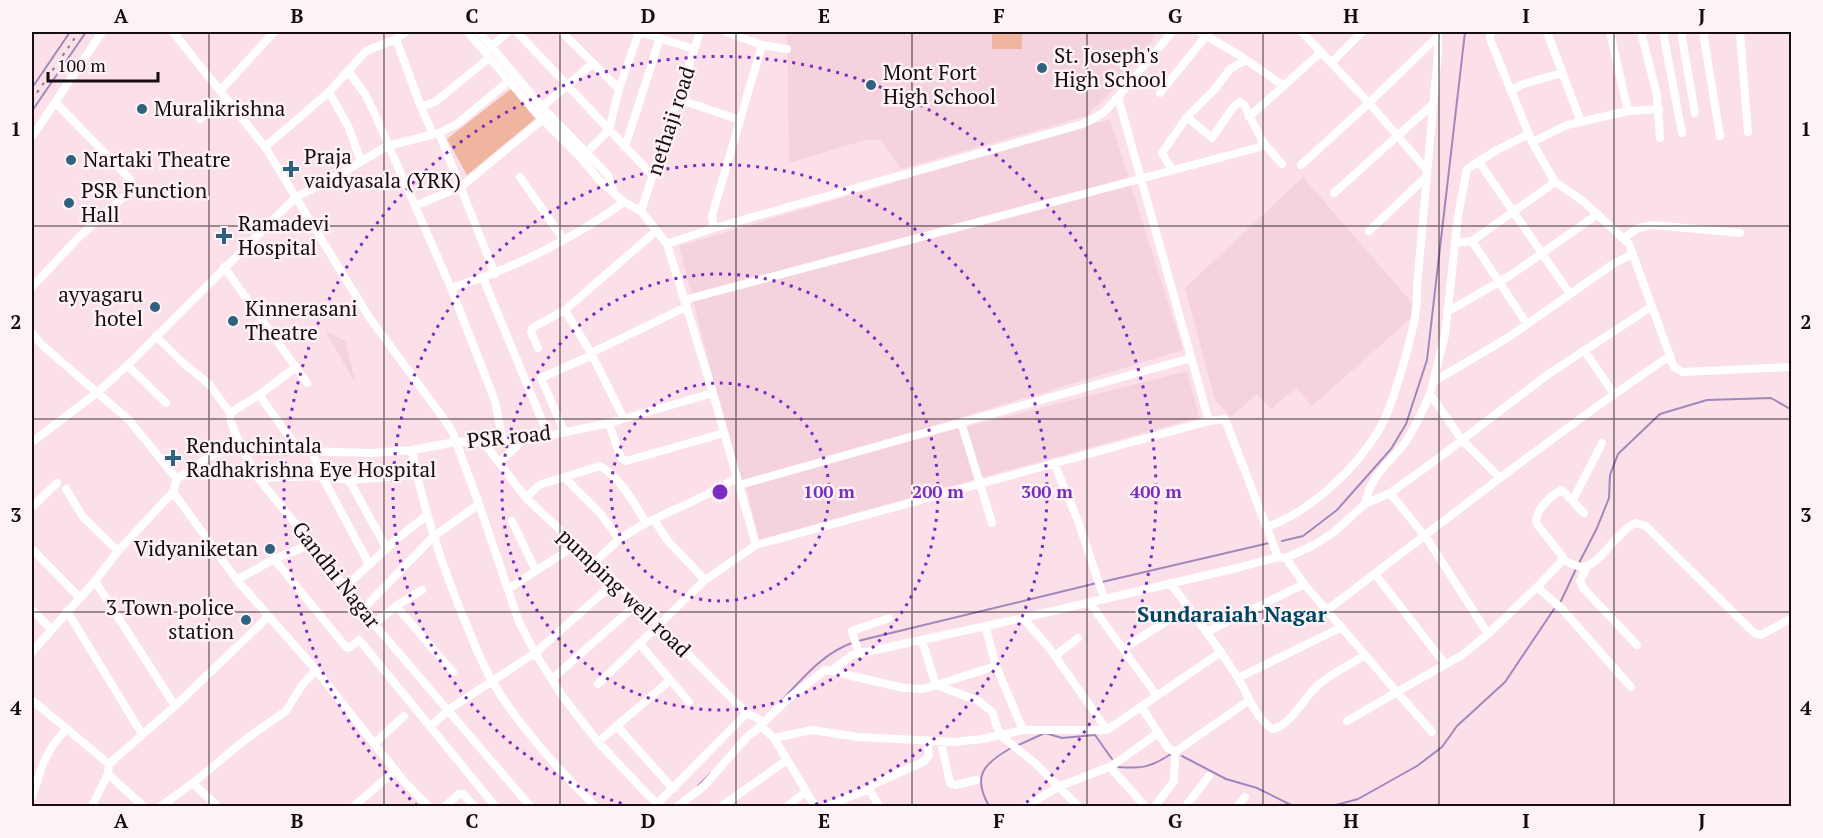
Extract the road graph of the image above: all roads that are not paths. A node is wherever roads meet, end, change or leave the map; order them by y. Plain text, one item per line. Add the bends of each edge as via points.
1 (102, 32) edge
2 (173, 32) edge
3 (274, 32) edge
4 (406, 32) edge
5 (468, 32) edge
6 (479, 32) edge
7 (508, 32) edge
8 (517, 32) edge
9 (562, 32) edge
10 (640, 32) edge
11 (700, 32) edge
12 (726, 32) edge
13 (1172, 32) edge
14 (1302, 32) edge
15 (1362, 32) edge
16 (1490, 32) edge
17 (1547, 32) edge
18 (1610, 32) edge
19 (1641, 32) edge
20 (1663, 32) edge
21 (1681, 32) edge
22 (1702, 32) edge
23 (1740, 32) edge
24 (1203, 34) edge
25 (1437, 34) edge
26 (660, 38) junction
27 (396, 39) junction
28 (762, 45) junction
29 (694, 49) junction
30 (787, 49) dead end
31 (489, 52) junction
32 (1321, 52) junction
33 (1246, 60) junction
34 (593, 63) junction
35 (1331, 63) junction
36 (348, 71) junction
37 (1562, 73) junction
38 (510, 81) junction
39 (566, 86) junction
40 (1284, 86) junction
41 (619, 89) junction
42 (220, 91) junction
43 (1511, 91) junction
44 (329, 92) junction
45 (1160, 93) dead end
46 (1118, 97) junction
47 (226, 98) junction
48 (678, 99) junction
49 (55, 102) junction
50 (1369, 103) junction
51 (1433, 104) junction
52 (421, 107) junction
53 (1659, 109) junction
54 (539, 110) junction
55 (1628, 111) junction
56 (1695, 113) dead end
57 (1187, 117) junction
58 (1249, 117) junction
59 (200, 119) dead end
60 (543, 119) junction
61 (740, 120) junction
62 (1581, 122) junction
63 (609, 130) junction
64 (1748, 132) dead end
65 (436, 133) junction
66 (1682, 133) dead end
67 (1398, 136) junction
68 (1720, 136) dead end
69 (32, 137) edge
70 (1530, 138) junction
71 (1660, 138) dead end
72 (1263, 142) junction
73 (387, 146) junction
74 (265, 147) junction
75 (625, 147) junction
76 (584, 155) junction
77 (361, 160) junction
78 (1479, 162) junction
79 (1282, 164) dead end
80 (1301, 165) dead end
81 (1172, 170) junction
82 (1427, 173) junction
83 (653, 176) junction
84 (520, 177) dead end
85 (1141, 178) junction
86 (1555, 182) junction
87 (462, 186) junction
88 (1334, 193) dead end
89 (296, 196) junction
90 (624, 202) junction
91 (415, 206) junction
92 (641, 212) junction
93 (1513, 212) junction
94 (1598, 214) junction
95 (714, 228) junction
96 (656, 231) junction
97 (1369, 231) dead end
98 (1740, 233) dead end
99 (1624, 238) junction
100 (563, 239) junction
101 (1472, 241) junction
102 (1455, 243) junction
103 (667, 244) junction
104 (1542, 253) junction
105 (1633, 254) junction
106 (224, 267) junction
107 (495, 274) junction
108 (483, 278) junction
109 (1499, 282) junction
110 (32, 287) edge
111 (451, 288) junction
112 (1570, 294) junction
113 (685, 303) junction
114 (1651, 307) junction
115 (565, 310) junction
116 (1447, 312) junction
117 (1527, 324) junction
118 (32, 333) edge
119 (156, 336) junction
120 (538, 348) dead end
121 (1584, 350) junction
122 (592, 354) junction
123 (1670, 356) junction
124 (1191, 358) junction
125 (127, 365) junction
126 (296, 367) junction
127 (1791, 367) edge
128 (1433, 382) junction
129 (307, 383) dead end
130 (98, 392) junction
131 (713, 393) junction
132 (1430, 394) junction
133 (1614, 394) junction
134 (259, 395) junction
135 (166, 403) dead end
136 (230, 412) junction
137 (624, 418) junction
138 (1209, 421) junction
139 (609, 423) junction
140 (961, 423) junction
141 (564, 431) junction
142 (724, 433) junction
143 (548, 435) junction
144 (524, 440) junction
145 (1462, 440) junction
146 (32, 442) edge
147 (455, 442) junction
148 (503, 442) junction
149 (484, 443) junction
150 (1602, 443) dead end
151 (241, 448) junction
152 (412, 450) junction
153 (296, 451) junction
154 (312, 451) junction
155 (499, 462) junction
156 (1054, 463) junction
157 (416, 475) junction
158 (322, 477) junction
159 (258, 478) junction
160 (565, 478) junction
161 (1500, 478) junction
162 (177, 479) junction
163 (350, 480) junction
164 (738, 481) junction
165 (57, 483) dead end
166 (979, 484) junction
167 (66, 489) dead end
168 (173, 492) junction
169 (1390, 493) junction
170 (526, 498) junction
171 (1573, 500) junction
172 (479, 504) junction
173 (1365, 504) junction
174 (32, 507) edge
175 (1584, 513) dead end
176 (426, 516) junction
177 (512, 521) dead end
178 (650, 521) junction
179 (992, 523) dead end
180 (1267, 527) junction
181 (1425, 536) junction
182 (433, 537) junction
183 (619, 539) junction
184 (312, 544) junction
185 (576, 545) junction
186 (756, 545) junction
187 (32, 549) edge
188 (387, 549) junction
189 (118, 551) junction
190 (1280, 555) junction
191 (274, 560) junction
192 (1563, 560) junction
193 (594, 563) junction
194 (369, 564) junction
195 (1584, 566) junction
196 (536, 571) junction
197 (1374, 574) junction
198 (237, 580) junction
199 (705, 580) junction
200 (95, 581) junction
201 (615, 582) junction
202 (1170, 583) junction
203 (1304, 584) junction
204 (345, 587) junction
205 (1537, 587) junction
206 (508, 589) junction
207 (422, 590) dead end
208 (79, 597) junction
209 (1104, 598) junction
210 (1089, 602) junction
211 (638, 603) junction
212 (396, 606) junction
213 (1189, 607) junction
214 (32, 610) edge
215 (362, 610) junction
216 (1328, 610) junction
217 (67, 611) junction
218 (269, 616) junction
219 (889, 618) dead end
220 (1023, 618) junction
221 (1791, 618) edge
222 (374, 624) junction
223 (660, 625) junction
224 (985, 626) junction
225 (1342, 627) junction
226 (51, 629) junction
227 (1207, 632) junction
228 (1488, 634) junction
229 (1078, 638) dead end
230 (922, 641) junction
231 (639, 643) junction
232 (1637, 645) dead end
233 (1124, 648) junction
234 (32, 652) edge
235 (1221, 652) junction
236 (535, 653) junction
237 (859, 654) junction
238 (1365, 655) junction
239 (1055, 656) junction
240 (1445, 664) junction
241 (996, 666) junction
242 (316, 670) junction
243 (453, 672) dead end
244 (831, 672) junction
245 (1238, 678) junction
246 (552, 679) junction
247 (491, 680) junction
248 (669, 681) junction
249 (598, 684) dead end
250 (936, 685) junction
251 (1631, 687) dead end
252 (1396, 692) junction
253 (1156, 696) junction
254 (32, 700) edge
255 (1248, 701) junction
256 (689, 702) dead end
257 (175, 705) junction
258 (1141, 706) junction
259 (448, 710) junction
260 (747, 713) junction
261 (404, 716) dead end
262 (1347, 721) dead end
263 (761, 722) junction
264 (616, 726) junction
265 (430, 727) junction
266 (66, 730) junction
267 (1023, 730) junction
268 (1107, 730) junction
269 (1432, 732) dead end
270 (142, 734) junction
271 (1158, 734) junction
272 (1000, 735) junction
273 (774, 738) junction
274 (598, 741) junction
275 (927, 741) junction
276 (941, 742) junction
277 (375, 743) junction
278 (1174, 752) junction
279 (787, 760) junction
280 (109, 764) junction
281 (1110, 767) junction
282 (396, 770) junction
283 (108, 774) junction
284 (1209, 776) dead end
285 (976, 780) dead end
286 (193, 783) junction
287 (1060, 786) junction
288 (673, 789) junction
289 (869, 789) junction
290 (806, 791) junction
291 (32, 797) edge
292 (1245, 797) dead end
293 (847, 803) edge
294 (426, 806) edge
295 (678, 806) edge
296 (1076, 806) edge
297 (92, 807) edge
298 (143, 807) edge
299 (161, 807) edge
300 (217, 807) edge
301 (354, 807) edge
302 (445, 807) edge
303 (474, 807) edge
304 (495, 807) edge
305 (530, 807) edge
306 (595, 807) edge
307 (722, 807) edge
308 (788, 807) edge
309 (815, 807) edge
310 (827, 807) edge
311 (879, 807) edge
312 (1026, 807) edge
313 (1145, 807) edge
314 (1155, 807) edge
315 (1186, 807) edge
316 (1238, 807) edge

1 - 49 street
2 - 42 street
3 - 42 street
4 - 27 street
5 - 31 street
6 - 31 street
7 - 31 street
8 - 39 street
9 - 34 street
10 - 26 street
10 - 41 street
11 - 29 street, nethaji road
12 - 28 street
13 - 46 street
14 - 32 street
15 - 35 street
16 - 43 street
17 - 37 street
18 - 55 street
19 - 53 street
20 - 66 street
21 - 56 street
22 - 68 street
23 - 64 street
24 - 33 street
24 - 45 street
25 - 50 street
25 - 51 street
26 - 29 street
26 - 75 street
27 - 36 street via 366,51
27 - 52 street
28 - 30 street
28 - 61 street
29 - 48 street, nethaji road
31 - 38 street
31 - 52 street via 435,102
31 - 54 street
32 - 35 street
32 - 40 street
33 - 40 street
33 - 57 street via 1230,69
34 - 39 street
34 - 41 street
35 - 50 street
36 - 44 street
36 - 73 street via 365,94
37 - 43 street
37 - 62 street
38 - 54 street
38 - 65 street via 457,124
39 - 54 street
39 - 63 street
40 - 58 street
41 - 63 street
42 - 47 street
43 - 70 street
44 - 74 street
44 - 77 street
46 - 85 street
46 - 95 street via 1103,113 1083,124
47 - 59 street
47 - 74 street
48 - 61 street
48 - 83 street, nethaji road
49 - 69 street
49 - 110 street via 132,184 128,193
50 - 67 street
50 - 80 street
51 - 67 street
51 - 82 street
52 - 65 street
53 - 55 street
53 - 71 street
54 - 60 street
54 - 76 street
55 - 62 street
57 - 58 street via 1212,138 1238,102 1244,105
57 - 81 street via 1162,153
58 - 72 street
60 - 76 street
60 - 87 street
61 - 95 street via 712,216
62 - 70 street
63 - 75 street
63 - 76 street
65 - 73 street
65 - 87 street
67 - 82 street
67 - 88 street
70 - 78 street
70 - 86 street
72 - 79 street
72 - 81 street via 1260,147
73 - 77 street
73 - 91 street
74 - 89 street
75 - 83 street
76 - 90 street via 608,175 613,190
77 - 89 street
78 - 93 street
78 - 102 street via 1467,169
81 - 85 street
82 - 97 street
82 - 180 street via 1418,308 1380,428 1338,480 1304,509
83 - 92 street, nethaji road
84 - 100 street
85 - 113 street
85 - 124 street
86 - 93 street
86 - 94 street
87 - 91 street
87 - 107 street
89 - 106 street
89 - 147 street via 369,317 444,419
90 - 92 street
90 - 100 street
91 - 111 street
92 - 96 street
93 - 101 street
93 - 104 street
94 - 99 street
94 - 104 street
95 - 103 street
96 - 103 street
96 - 115 street
98 - 99 street via 1653,225 1638,228
99 - 105 street
100 - 107 street
101 - 102 street
101 - 109 street
102 - 116 street
103 - 113 street
104 - 109 street
104 - 112 street
105 - 112 street
105 - 114 street
106 - 119 street
106 - 126 street
107 - 108 street
108 - 111 street
108 - 143 street
109 - 116 street
109 - 117 street
111 - 148 street via 495,401
112 - 117 street
113 - 122 street
113 - 131 street
114 - 121 street
114 - 123 street
115 - 120 street via 532,328
115 - 122 street
116 - 128 street
117 - 128 street
118 - 130 street
119 - 125 street
119 - 136 street, Gandhi Nagar via 209,384
121 - 133 street
121 - 145 street
122 - 137 street
122 - 141 street via 541,378
123 - 127 street via 1674,367 1683,372
123 - 133 street
124 - 138 street
124 - 140 street
125 - 130 street
125 - 135 street
126 - 129 street
126 - 134 street
128 - 132 street
130 - 146 street
130 - 162 street via 129,420
131 - 137 street, PSR road
131 - 142 street
132 - 145 street
132 - 173 street via 1404,443 1372,482
133 - 161 street
134 - 136 street
134 - 153 street
136 - 151 street, Gandhi Nagar
137 - 139 street, PSR road
138 - 156 street
138 - 180 street via 1225,418
139 - 141 street, PSR road
139 - 142 street via 621,458 626,461
140 - 164 street
140 - 166 street
141 - 143 street, PSR road
142 - 164 street
143 - 144 street, PSR road
144 - 148 street, PSR road
144 - 155 street
145 - 161 street
145 - 169 street
147 - 149 street, PSR road
147 - 152 street, PSR road
147 - 172 street
148 - 149 street, PSR road
149 - 155 street, pumping well road
150 - 171 street
151 - 153 street, PSR road
151 - 159 street, Gandhi Nagar
151 - 162 street, PSR road via 207,458
152 - 154 street, PSR road
152 - 157 street
153 - 154 street, PSR road
154 - 158 street
155 - 170 street, pumping well road
156 - 166 street
156 - 209 street
157 - 163 street
157 - 176 street
158 - 159 street
158 - 163 street
158 - 194 street
159 - 184 street, Gandhi Nagar
160 - 170 street via 539,485
160 - 178 street via 600,466
160 - 183 street via 600,513
161 - 181 street
162 - 168 street
163 - 188 street
164 - 178 street
164 - 186 street
165 - 174 street
166 - 179 street
166 - 186 street
167 - 189 street via 83,517
168 - 189 street
168 - 198 street
169 - 173 street
169 - 181 street
170 - 185 street, pumping well road
171 - 175 street
171 - 192 street via 1560,490 1536,516 1537,524
172 - 182 street
172 - 206 street
173 - 190 street via 1314,545
176 - 182 street
176 - 188 street
177 - 196 street
178 - 183 street
178 - 199 street
180 - 190 street
181 - 197 street
181 - 228 street
182 - 215 street
182 - 247 street
183 - 193 street
184 - 191 street
184 - 204 street, Gandhi Nagar
185 - 193 street, pumping well road
185 - 196 street
186 - 199 street
187 - 208 street
188 - 194 street
189 - 200 street
190 - 202 street
190 - 203 street
191 - 198 street
191 - 265 street via 341,642 349,648 359,640
192 - 195 street
192 - 205 street
193 - 201 street, pumping well road
194 - 204 street
195 - 221 street via 1596,560 1628,527 1641,524 1754,633 1761,635
195 - 232 street via 1580,580 1584,590
196 - 206 street
197 - 216 street
197 - 240 street
198 - 218 street
199 - 223 street
200 - 208 street
200 - 257 street
201 - 211 street, pumping well road
201 - 236 street
202 - 209 street
202 - 213 street
203 - 216 street
203 - 227 street
204 - 215 street, Gandhi Nagar
205 - 228 street
205 - 251 street via 1562,609
206 - 236 street
207 - 212 street
208 - 217 street
209 - 210 street
210 - 220 street
210 - 233 street
211 - 223 street, pumping well road
211 - 246 street
212 - 222 street
212 - 243 street
213 - 227 street
213 - 233 street
214 - 226 street
215 - 222 street, Gandhi Nagar
216 - 225 street
217 - 226 street
217 - 270 street
218 - 242 street
218 - 257 street
219 - 237 street via 852,631
220 - 224 street
220 - 239 street
222 - 259 street, Gandhi Nagar
223 - 231 street
223 - 260 street, pumping well road
224 - 230 street
224 - 241 street
225 - 238 street
225 - 245 street
226 - 234 street
227 - 235 street
228 - 240 street
229 - 239 street
230 - 237 street
230 - 250 street
231 - 248 street
231 - 249 street
233 - 253 street
235 - 245 street
235 - 253 street
236 - 246 street
236 - 247 street
237 - 244 street
238 - 252 street
238 - 255 street via 1318,685 1288,721 1275,729 1266,725
239 - 268 street
240 - 252 street
241 - 250 street
241 - 267 street
242 - 277 street
242 - 286 street via 286,711
244 - 250 street via 904,688 923,690
244 - 263 street via 825,670
245 - 255 street
246 - 274 street
247 - 259 street
247 - 306 street via 536,741
248 - 256 street
248 - 264 street
250 - 272 street via 985,704
252 - 262 street
252 - 269 street
253 - 258 street
254 - 266 street
255 - 278 street
257 - 270 street
258 - 268 street
258 - 271 street
259 - 265 street
259 - 305 street, Gandhi Nagar
260 - 263 street, pumping well road
260 - 288 street
261 - 277 street
263 - 273 street, pumping well road
263 - 295 street via 704,786
264 - 274 street
264 - 288 street
265 - 304 street
266 - 280 street
266 - 291 street via 44,760
267 - 268 street
267 - 272 street
270 - 280 street
271 - 278 street
271 - 281 street
272 - 276 street
272 - 287 street
273 - 275 street via 812,729 858,737
273 - 279 street, pumping well road
274 - 288 street via 656,802
275 - 276 street
275 - 289 street via 929,755 925,761
276 - 285 street via 950,783
277 - 282 street
278 - 314 street via 1174,781
279 - 290 street, pumping well road
279 - 307 street
280 - 283 street
281 - 287 street
281 - 313 street
282 - 294 street
282 - 301 street
283 - 297 street
283 - 298 street
284 - 315 street
286 - 299 street
286 - 300 street
287 - 296 street
287 - 312 street
289 - 293 street
289 - 311 street
290 - 308 street
290 - 309 street, pumping well road
292 - 316 street
293 - 310 street
302 - 303 street via 463,794

